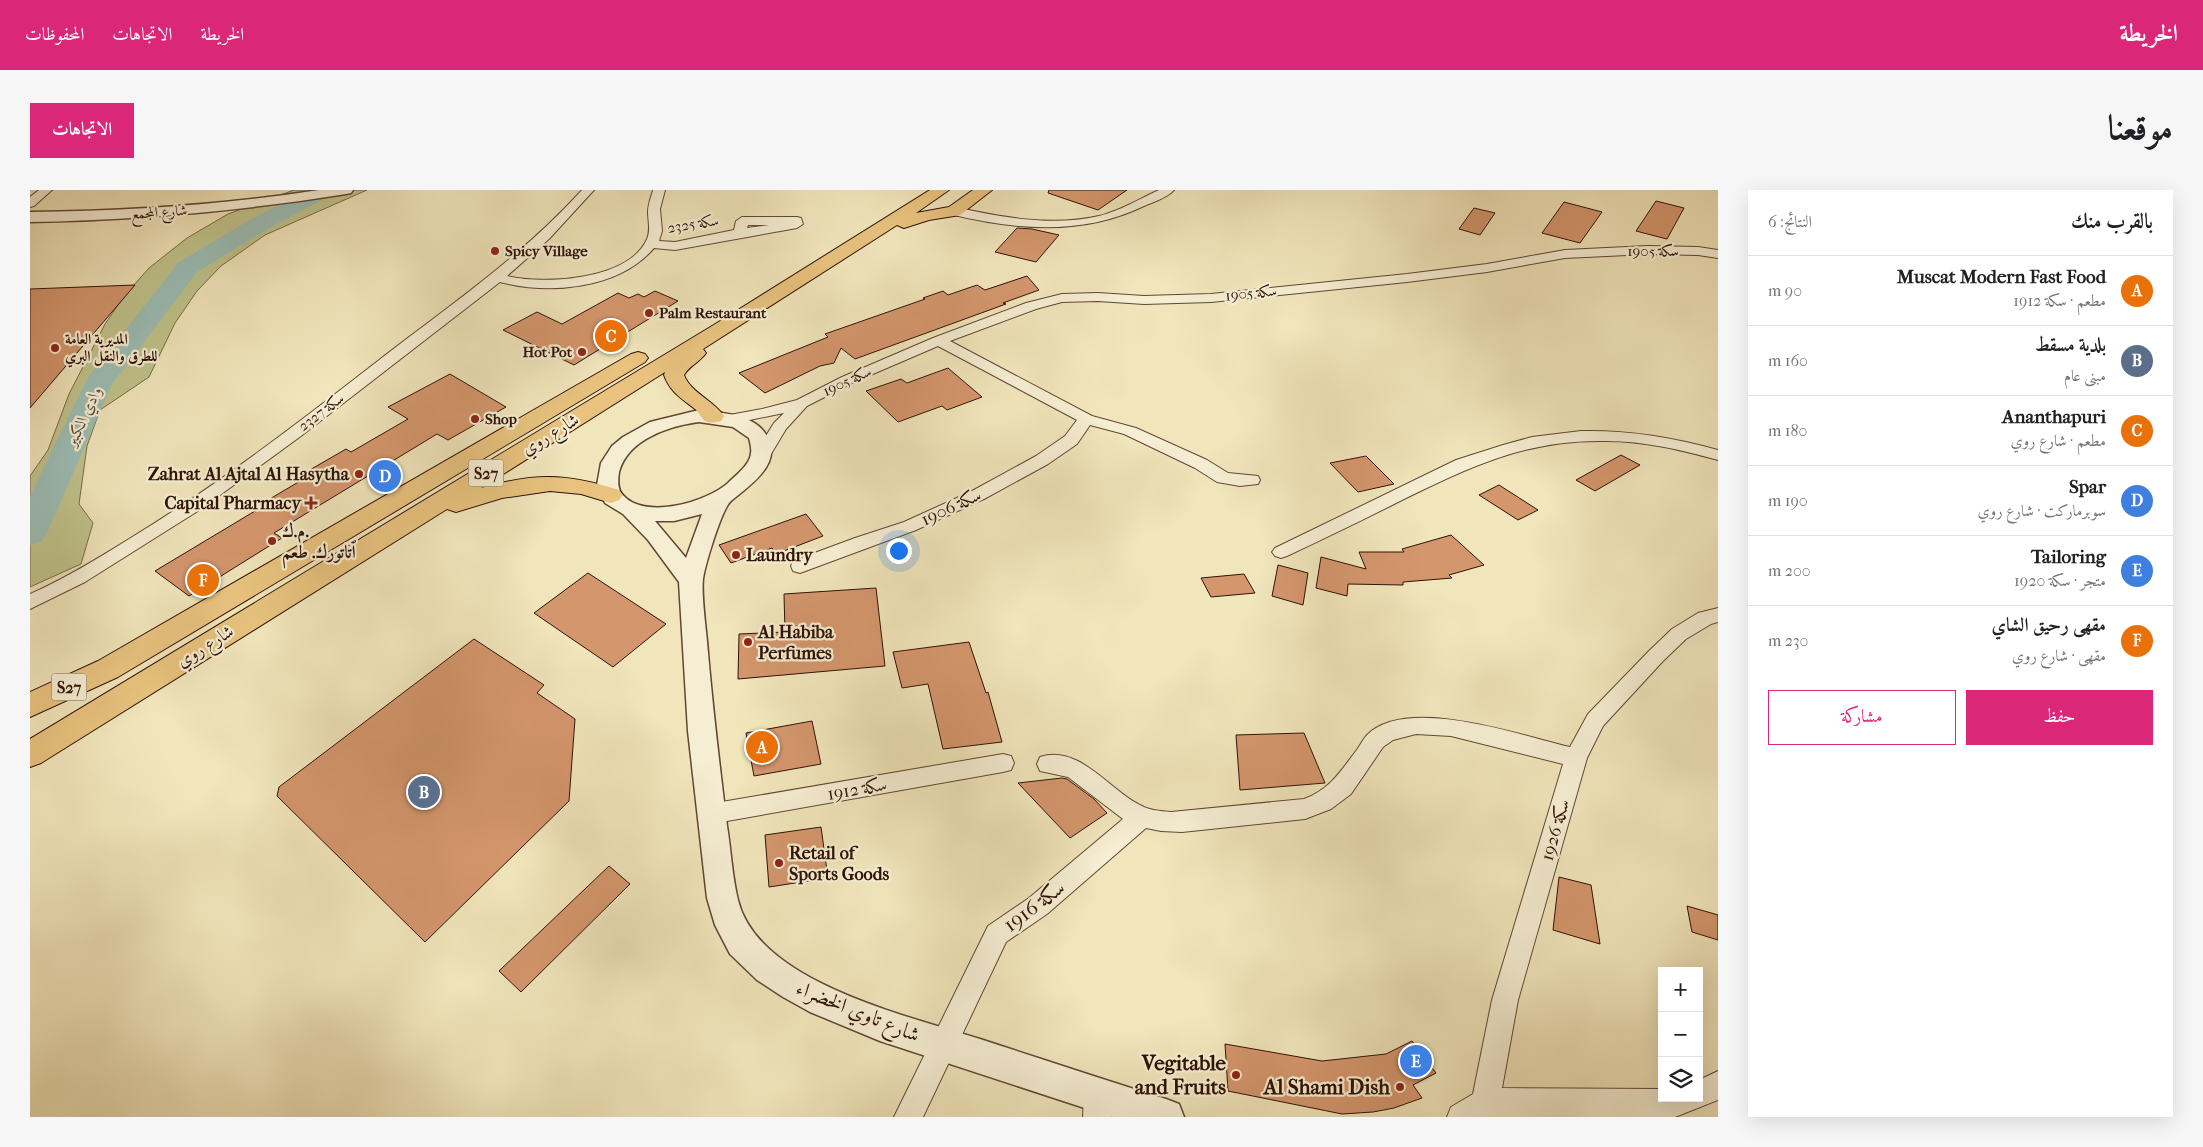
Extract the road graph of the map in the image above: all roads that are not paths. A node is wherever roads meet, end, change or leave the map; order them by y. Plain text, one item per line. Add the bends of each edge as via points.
1 (46, 190) edge
2 (346, 190) edge
3 (588, 190) edge
4 (659, 190) edge
5 (912, 190) edge
6 (941, 190) edge
7 (984, 190) edge
8 (1168, 190) edge
9 (30, 203) edge
10 (954, 211) junction
11 (30, 217) edge
12 (740, 233) dead end
13 (651, 244) junction
14 (1718, 254) edge
15 (831, 259) junction
16 (496, 277) junction
17 (724, 327) junction
18 (938, 341) junction
19 (802, 403) junction
20 (721, 418) junction
21 (1086, 419) junction
22 (762, 455) junction
23 (1718, 455) edge
24 (1252, 480) dead end
25 (611, 495) junction
26 (719, 500) junction
27 (631, 510) junction
28 (369, 544) junction
29 (1281, 552) dead end
30 (800, 566) dead end
31 (691, 581) junction
32 (30, 602) edge
33 (1718, 615) edge
34 (108, 669) junction
35 (30, 689) edge
36 (30, 705) edge
37 (30, 754) edge
38 (1576, 758) junction
39 (1003, 763) dead end
40 (1048, 764) dead end
41 (710, 814) junction
42 (1142, 817) junction
43 (944, 1044) junction
44 (1718, 1085) edge
45 (1687, 1103) edge
46 (1098, 1106) edge
47 (1483, 1110) edge
48 (908, 1117) edge
49 (1166, 1117) edge
50 (1460, 1117) edge

1 - 9 street
2 - 11 street, شارع المجمع via 229,207
3 - 16 street, سكة 2327 via 537,244
4 - 13 street via 654,211 657,221
5 - 34 main road, شارع روي / S27 via 460,464
6 - 15 main road, شارع روي / S27
7 - 10 main road
8 - 10 street via 1119,213 1090,220 1021,223
10 - 15 main road via 910,220
12 - 13 street, سكة 2325 via 675,246
13 - 16 street via 643,254 620,270 578,282 524,283
14 - 18 street, سكة 1905 via 1648,250 1573,253 1488,268 1211,298 1062,298 1031,306
15 - 17 main road, شارع روي / S27
16 - 32 street, سكة 2327 via 320,414 177,519 87,573
17 - 20 main road via 710,343 680,364 674,374 682,391
17 - 28 main road, شارع روي / S27
18 - 19 street, سكة 1905
18 - 21 street
19 - 20 street, سكة 1905 via 763,414
19 - 22 street, سكة 1905 via 780,426
20 - 22 street via 755,431 763,444
20 - 25 street via 684,418 643,433 628,443 609,468
21 - 24 street via 1130,431 1201,464 1223,478
21 - 30 street, سكة 1906 via 1071,440 978,495 910,526
22 - 26 street via 745,481
23 - 29 street via 1663,441 1628,437 1590,435 1539,440 1492,452 1462,464
25 - 27 street via 616,502
25 - 28 main road via 581,486 541,484 506,488 428,515
26 - 27 street via 664,515
26 - 31 street, شارع تاوي الخضراء via 704,535
27 - 31 street via 656,535
28 - 37 main road, شارع روي / S27
31 - 41 street, شارع تاوي الخضراء
33 - 38 street, سكة 1926 via 1705,618 1679,634 1656,656 1595,720
34 - 35 main road
34 - 36 main road, شارع روي / S27
38 - 42 street via 1450,727 1416,725 1387,733 1375,741 1343,787 1323,802 1305,809 1171,822
38 - 47 street, سكة 1926 via 1505,1000
39 - 41 street, سكة 1912
40 - 42 street via 1077,770 1116,803
41 - 43 street, شارع تاوي الخضراء via 722,898 730,924 745,948 789,983 850,1012
42 - 43 street, سكة 1916 via 1038,906 997,934
43 - 46 street, شارع تاوي الخضراء
43 - 48 street, سكة 1916
44 - 45 street
45 - 47 street
46 - 49 street, شارع تاوي الخضراء
47 - 50 street

